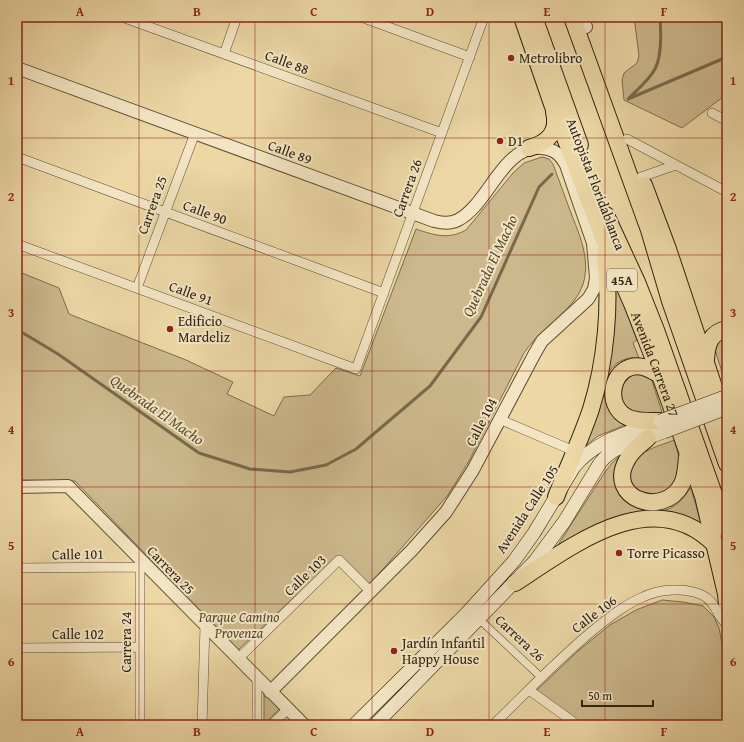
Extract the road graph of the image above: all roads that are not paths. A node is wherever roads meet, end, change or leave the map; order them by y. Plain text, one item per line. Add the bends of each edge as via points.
1 (122, 17) edge
2 (237, 17) edge
3 (361, 17) edge
4 (484, 17) edge
5 (522, 17) edge
6 (534, 17) edge
7 (572, 17) edge
8 (584, 20) edge
9 (224, 54) junction
10 (470, 57) junction
11 (17, 68) edge
12 (552, 104) junction
13 (712, 113) dead end
14 (727, 121) edge
15 (194, 133) junction
16 (442, 133) junction
17 (627, 139) junction
18 (529, 148) junction
19 (17, 157) edge
20 (676, 165) junction
21 (641, 176) junction
22 (727, 192) edge
23 (165, 212) junction
24 (412, 213) junction
25 (602, 235) junction
26 (17, 244) edge
27 (137, 288) junction
28 (384, 293) junction
29 (727, 329) edge
30 (706, 363) junction
31 (356, 369) joint
32 (660, 375) junction
33 (727, 396) edge
34 (500, 419) junction
35 (727, 419) edge
36 (662, 426) junction
37 (648, 438) junction
38 (574, 451) junction
39 (688, 453) junction
40 (727, 464) edge
41 (707, 473) junction
42 (17, 487) edge
43 (703, 496) junction
44 (556, 497) junction
45 (725, 526) edge
46 (715, 546) junction
47 (140, 563) junction
48 (17, 568) edge
49 (515, 583) junction
50 (371, 592) junction
51 (727, 605) edge
52 (479, 619) junction
53 (727, 624) edge
54 (205, 626) junction
55 (140, 647) junction
56 (17, 648) edge
57 (238, 659) junction
58 (257, 678) junction
59 (542, 678) junction
60 (529, 690) junction
61 (270, 692) junction
62 (288, 709) junction
63 (571, 723) edge
64 (140, 725) edge
65 (202, 725) edge
66 (256, 725) edge
67 (271, 725) edge
68 (304, 725) edge
69 (354, 725) edge
70 (375, 725) edge
71 (493, 725) edge

1 - 9 street, Calle 88
2 - 9 street
3 - 10 street
4 - 10 street, Carrera 26
5 - 12 highway, Avenida Carrera 27 / 45A
6 - 41 highway, Autopista Floridablanca / 45A via 609,223 656,330
7 - 40 highway via 652,238 668,295
8 - 17 highway
9 - 16 street, Calle 88
10 - 16 street, Carrera 26
11 - 15 street, Calle 89
12 - 18 highway via 556,121 552,134 542,144
12 - 25 highway, Avenida Carrera 27 / 45A
13 - 14 street
15 - 23 street, Carrera 25
15 - 24 street, Calle 89
16 - 24 street, Carrera 26
17 - 20 street
17 - 21 highway
18 - 24 street, Calle 89 via 511,159 468,212 458,220 442,223
18 - 34 street, Calle 104 via 554,151 566,165 592,238 596,278 594,289 588,299 542,342
19 - 23 street, Calle 90
20 - 21 street
20 - 22 street
21 - 30 highway
23 - 27 street, Carrera 25
23 - 28 street, Calle 90
24 - 28 street, Carrera 26
25 - 32 highway, Avenida Carrera 27 / 45A
25 - 38 highway via 607,278 604,341 595,392
26 - 27 street, Calle 91
27 - 31 street, Calle 91
28 - 31 street, Carrera 26
29 - 30 highway via 716,333 710,339
30 - 35 highway
32 - 36 highway via 642,366 635,366 621,373 616,379 612,393 617,408 628,418
32 - 39 highway, Avenida Carrera 27 / 45A
33 - 36 main road, Avenida Calle 105, bridge
34 - 38 street
34 - 50 street, Calle 104 via 454,502
35 - 36 main road, Avenida Calle 105, bridge
36 - 37 main road, Avenida Calle 105
36 - 44 main road, Avenida Calle 105 via 612,438 590,451 574,467
37 - 39 highway via 626,460 622,476 628,493 641,501 658,502 675,493 685,478
37 - 49 main road, Avenida Calle 105 via 616,449 607,455 549,543
38 - 44 highway
39 - 43 highway, Avenida Carrera 27 / 45A
41 - 43 highway
41 - 45 highway, Autopista Floridablanca / 45A
42 - 47 street, Carrera 25 via 68,486
43 - 45 highway
43 - 46 highway, Avenida Carrera 27 / 45A
44 - 69 main road, Avenida Calle 105 via 524,547 495,582
46 - 49 highway via 701,533 686,525 661,518 641,519 616,525 593,535
46 - 51 highway, Avenida Carrera 27
47 - 48 street, Calle 101
47 - 54 street, Carrera 25
47 - 55 street, Carrera 24
49 - 52 main road, Avenida Calle 105
50 - 57 street, Calle 103 via 339,560
50 - 61 street, Calle 104
52 - 59 street, Carrera 26
52 - 70 main road, Avenida Calle 105
53 - 59 street, Calle 106 via 714,604 701,594 687,591 654,593 612,616
54 - 57 street, Carrera 25
54 - 65 street
55 - 56 street, Calle 102
55 - 64 street, Carrera 24
57 - 58 street, Carrera 25
58 - 61 street, Carrera 25
58 - 66 street
59 - 60 street, Calle 106
60 - 63 street
60 - 71 street, Calle 106
61 - 62 street, Carrera 25
62 - 67 street
62 - 68 street, Carrera 25

